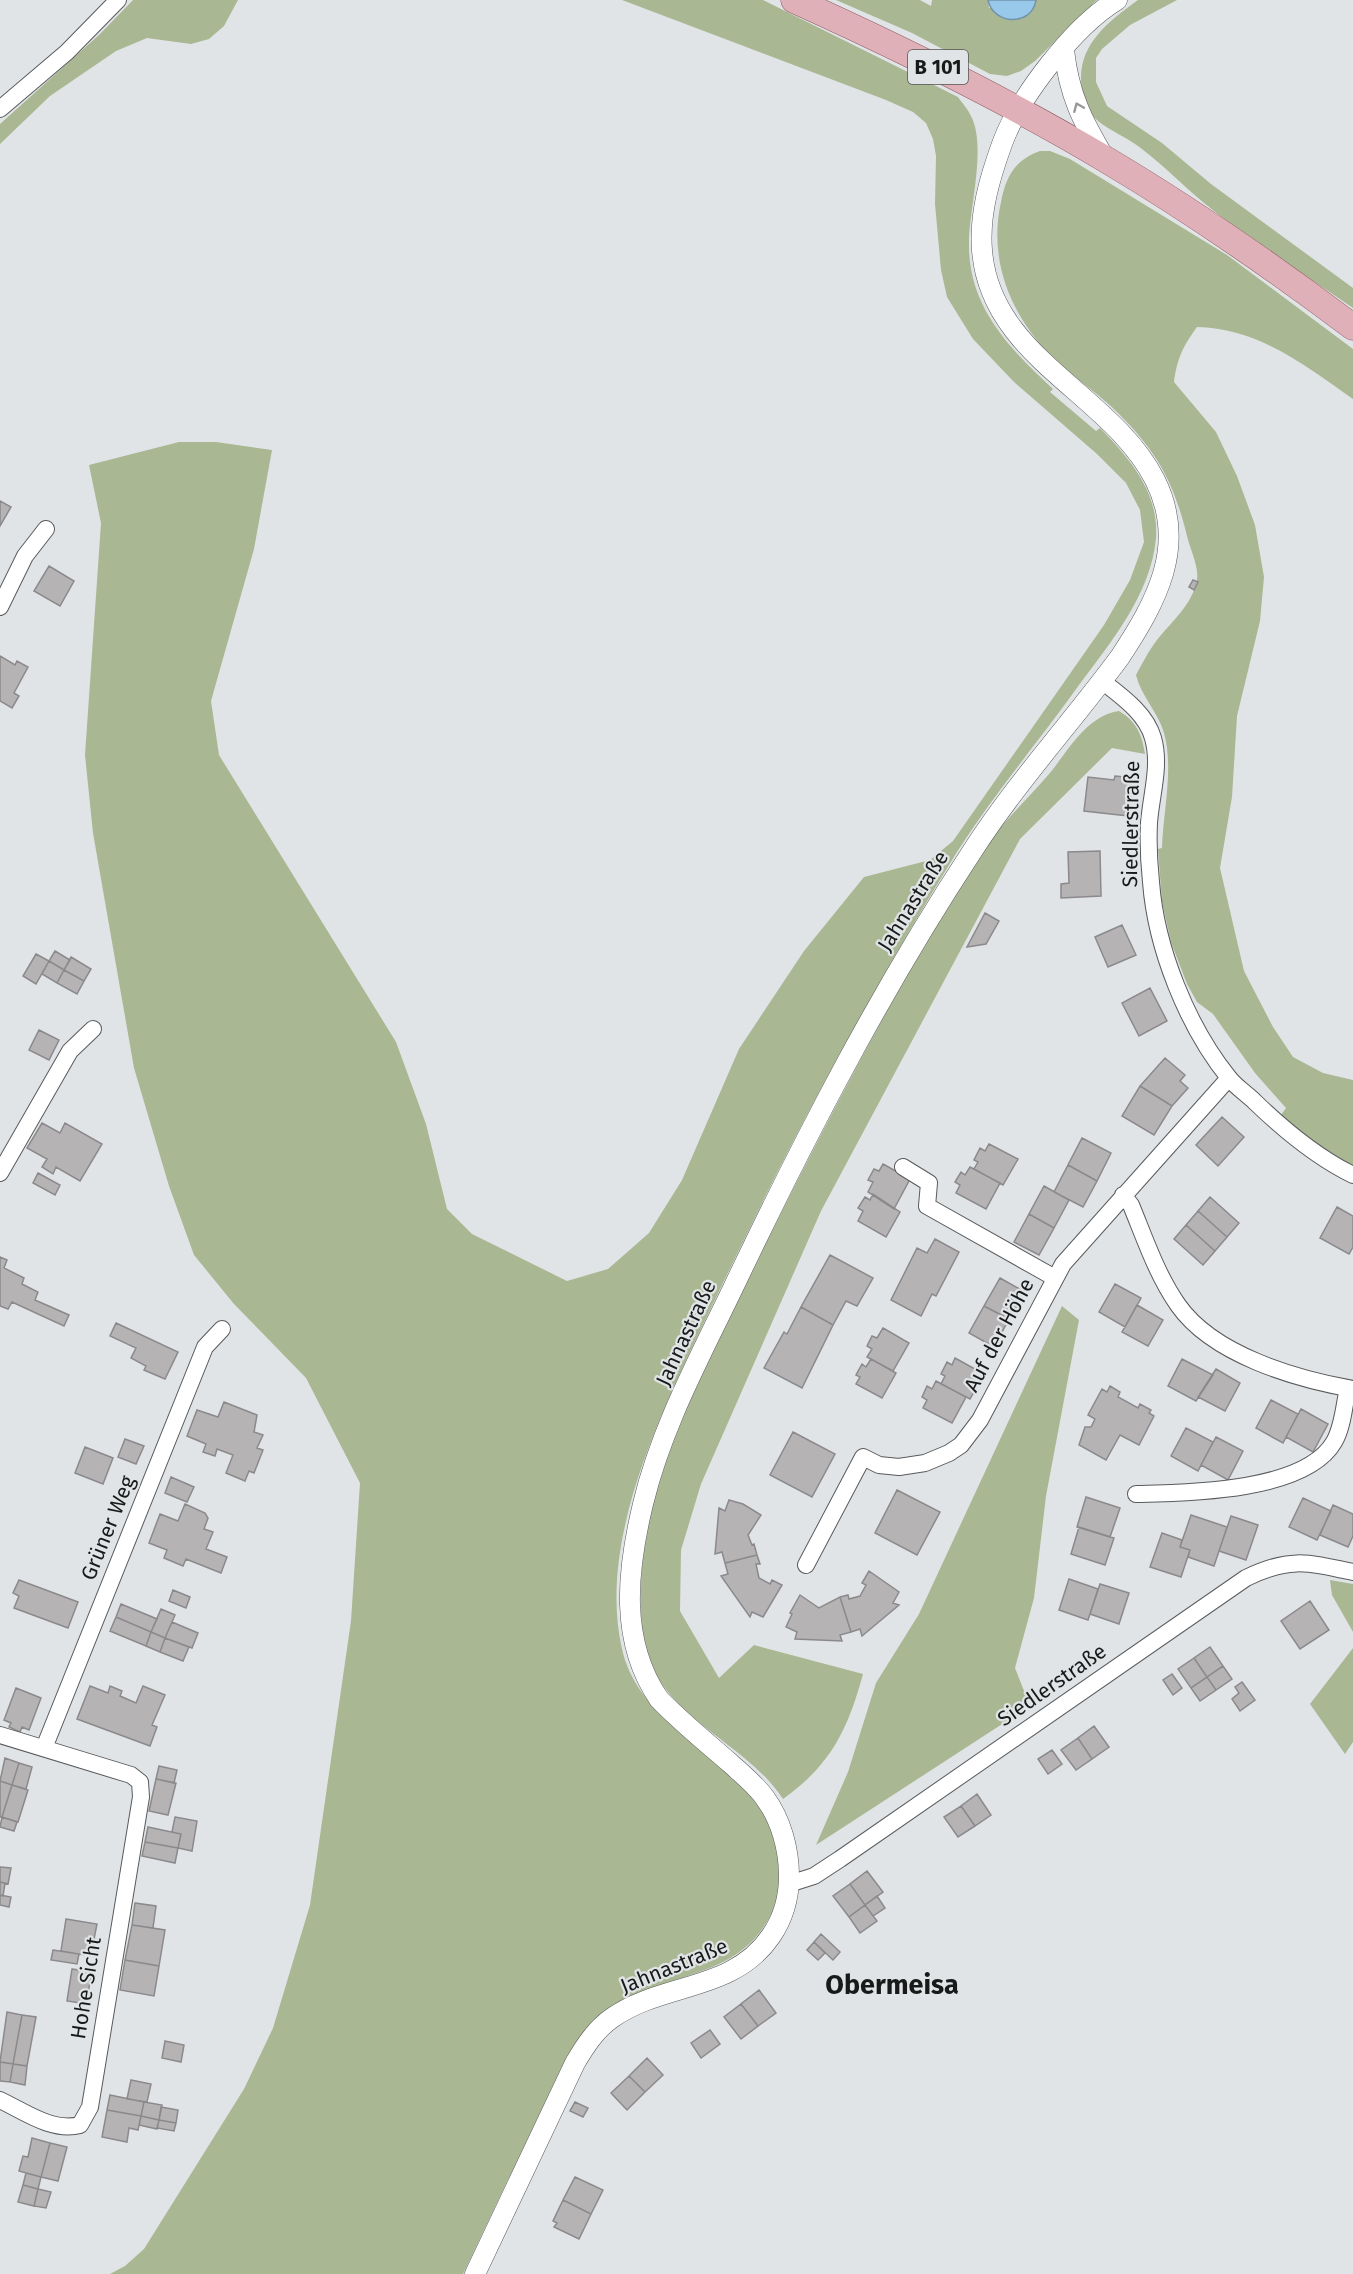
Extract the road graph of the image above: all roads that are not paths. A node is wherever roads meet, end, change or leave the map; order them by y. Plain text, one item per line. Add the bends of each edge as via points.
1 (118, 0) edge
2 (794, 0) edge
3 (1114, 2) edge
4 (1064, 50) junction
5 (0, 109) edge
6 (1018, 110) junction
7 (1106, 159) junction
8 (1353, 327) edge
9 (46, 529) dead end
10 (0, 607) edge
11 (1102, 681) junction
12 (93, 1029) dead end
13 (1229, 1078) junction
14 (903, 1167) dead end
15 (0, 1173) edge
16 (1353, 1175) edge
17 (1123, 1195) junction
18 (1055, 1278) junction
19 (222, 1329) dead end
20 (1350, 1389) edge
21 (1136, 1494) dead end
22 (806, 1565) dead end
23 (1353, 1572) edge
24 (0, 1735) edge
25 (44, 1748) junction
26 (789, 1884) junction
27 (0, 2100) edge
28 (475, 2274) edge

1 - 5 street via 67,52
2 - 6 main road, B 101 via 951,73
3 - 4 street, Jahnastraße
4 - 6 street, Jahnastraße
7 -> 4 street via 1068,85
6 - 7 main road, B 101
6 - 11 street, Jahnastraße via 990,175 982,250 987,273 1016,334 1053,373 1122,432 1150,470 1168,515 1169,536 1161,581 1139,628
7 - 8 main road, B 101 via 1239,244
9 - 10 street via 25,556
11 - 13 street, Siedlerstraße via 1127,701 1153,737 1156,774 1149,823 1149,860 1154,905 1179,991
11 - 26 street, Jahnastraße via 975,847 891,984 760,1231 676,1409 648,1482 632,1569 630,1623 637,1656 659,1699 764,1797 782,1832
12 - 15 street via 70,1051
13 - 16 street, Siedlerstraße via 1312,1151
13 - 17 street, Auf der Höhe
14 - 18 street via 929,1184 927,1206
17 - 18 street, Auf der Höhe via 1072,1251
17 - 20 street via 1131,1205 1163,1281 1180,1308 1201,1328 1237,1353 1286,1373
18 - 22 street, Auf der Höhe via 980,1420 961,1445 925,1463 899,1467 863,1457
19 - 25 street, Grüner Weg via 205,1347
20 - 21 street via 1335,1441 1307,1466 1244,1486 1209,1492
23 - 26 street, Siedlerstraße via 1305,1563 1282,1564 1246,1578 840,1859 814,1876
24 - 25 street
25 - 27 street, Hohe Sicht via 131,1775 140,1782 141,1797 90,2106 80,2125 67,2128 53,2126
26 - 28 street, Jahnastraße via 776,1929 741,1967 707,1983 629,2008 592,2037 575,2063

